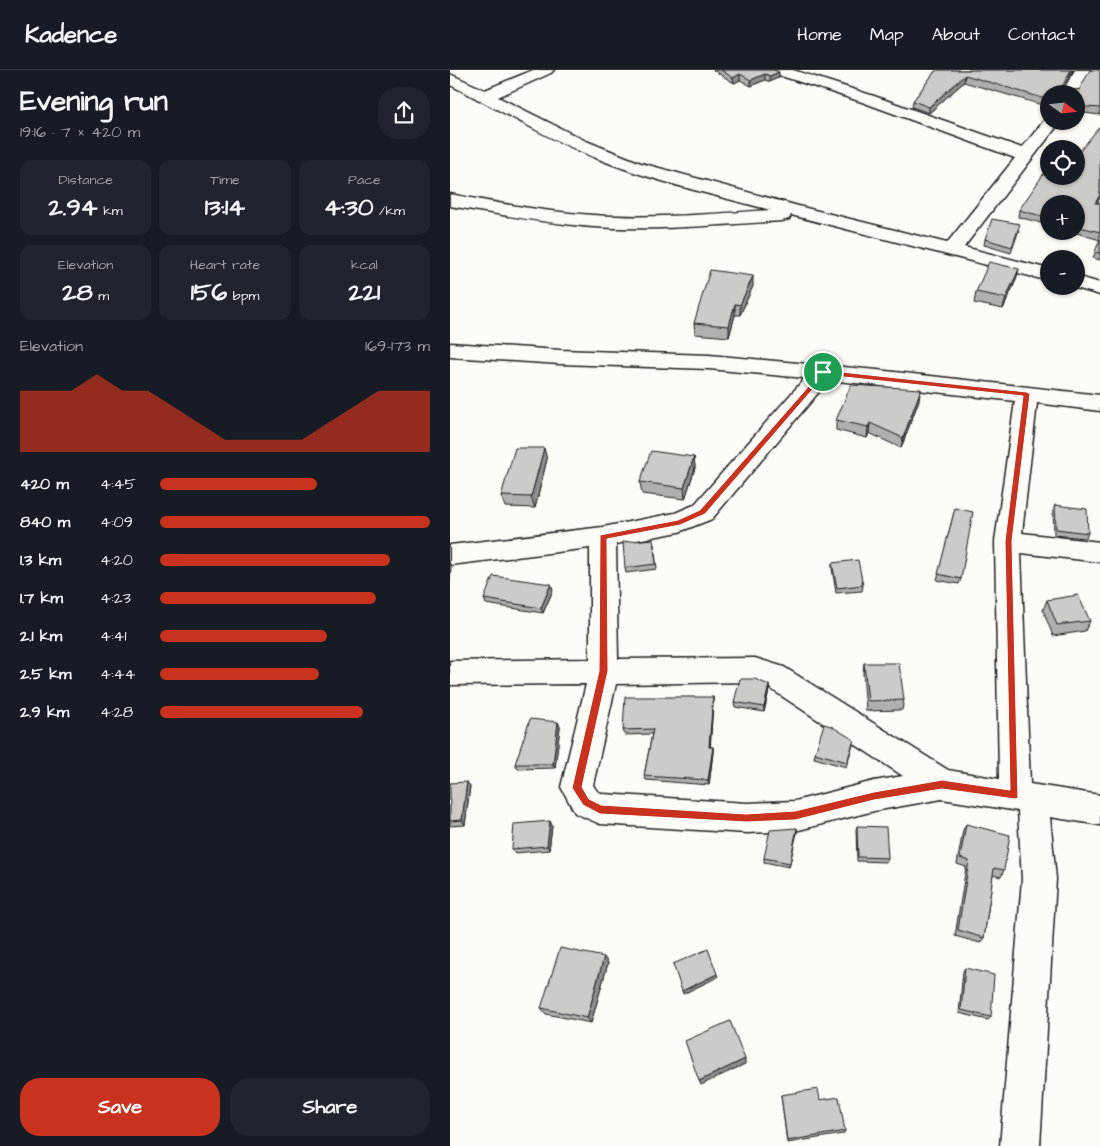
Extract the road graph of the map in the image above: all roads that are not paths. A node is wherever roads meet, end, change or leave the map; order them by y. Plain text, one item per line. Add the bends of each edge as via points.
1 (546, 70) edge
2 (777, 70) edge
3 (1083, 70) edge
4 (450, 79) edge
5 (1074, 85) edge
6 (486, 96) junction
7 (1046, 130) edge
8 (1027, 156) junction
9 (450, 200) edge
10 (803, 214) junction
11 (952, 248) junction
12 (1040, 272) edge
13 (1085, 285) edge
14 (1100, 289) edge
15 (452, 357) edge
16 (823, 372) junction
17 (1027, 394) junction
18 (1100, 403) edge
19 (603, 537) junction
20 (1008, 541) junction
21 (1100, 552) edge
22 (450, 556) edge
23 (604, 671) junction
24 (450, 673) edge
25 (942, 784) junction
26 (1024, 797) junction
27 (1100, 810) edge
28 (1020, 1146) edge

1 - 6 street
2 - 8 street via 830,80
3 - 5 street
4 - 6 street
6 - 10 street via 526,120 623,162
7 - 8 street
8 - 11 street
9 - 10 street via 592,221 650,223
10 - 11 street
11 - 12 street
13 - 14 street
15 - 16 street via 709,362
16 - 17 street
16 - 19 street via 703,512 680,522
17 - 18 street
17 - 20 street
19 - 22 street
19 - 23 street
20 - 21 street
20 - 26 street
23 - 24 street
23 - 25 street via 754,670 774,676
23 - 25 street via 577,788 586,802 600,809 746,818 795,816 874,796
25 - 26 street
26 - 27 street
26 - 28 street via 1039,879

